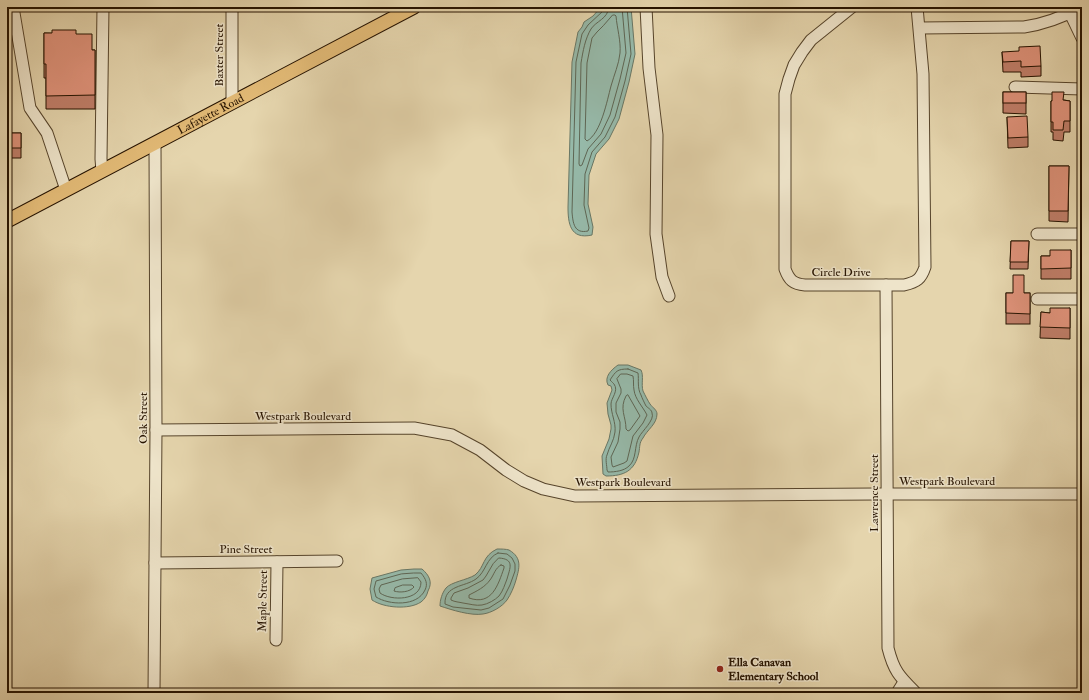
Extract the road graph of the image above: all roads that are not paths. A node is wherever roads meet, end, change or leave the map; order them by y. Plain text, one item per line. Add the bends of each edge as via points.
1 (13, 7) edge
2 (103, 7) edge
3 (232, 7) edge
4 (414, 7) edge
5 (646, 7) edge
6 (852, 7) edge
7 (917, 7) edge
8 (1082, 7) edge
9 (1070, 13) junction
10 (920, 28) junction
11 (1082, 38) edge
12 (1015, 87) dead end
13 (1082, 89) edge
14 (232, 103) junction
15 (155, 143) junction
16 (102, 171) junction
17 (66, 190) junction
18 (7, 221) edge
19 (1037, 234) dead end
20 (1082, 234) edge
21 (886, 285) junction
22 (669, 296) dead end
23 (1037, 299) dead end
24 (1082, 299) edge
25 (156, 430) junction
26 (887, 494) junction
27 (1082, 494) edge
28 (337, 561) dead end
29 (277, 562) junction
30 (155, 563) junction
31 (276, 640) dead end
32 (904, 682) junction
33 (154, 693) edge
34 (897, 693) edge
35 (916, 693) edge

1 - 17 street via 30,108 47,133
2 - 16 street
3 - 14 street, Baxter Street
4 - 14 main road, Lafayette Road
5 - 22 street via 649,68 658,135 656,234 662,277
6 - 21 street, Circle Drive via 811,40 794,65 789,79 785,109 784,269 787,276 798,284
7 - 10 street, Circle Drive
8 - 9 street
9 - 10 street via 1038,25 1024,27
9 - 11 street
10 - 21 street, Circle Drive via 923,74 925,267 918,279 912,283
12 - 13 street
14 - 15 main road, Lafayette Road
15 - 16 main road, Lafayette Road
15 - 25 street, Oak Street
16 - 17 main road, Lafayette Road
17 - 18 main road, Lafayette Road
19 - 20 street
21 - 26 street, Lawrence Street
23 - 24 street
25 - 26 street, Westpark Boulevard via 414,428 452,435 480,450 524,481 543,489 575,496
25 - 30 street, Oak Street
26 - 27 street, Westpark Boulevard
26 - 32 street, Lawrence Street via 888,648 897,672
28 - 29 street, Pine Street
29 - 30 street, Pine Street
29 - 31 street, Maple Street
30 - 33 street, Oak Street
32 - 34 street
32 - 35 street, Lawrence Street

